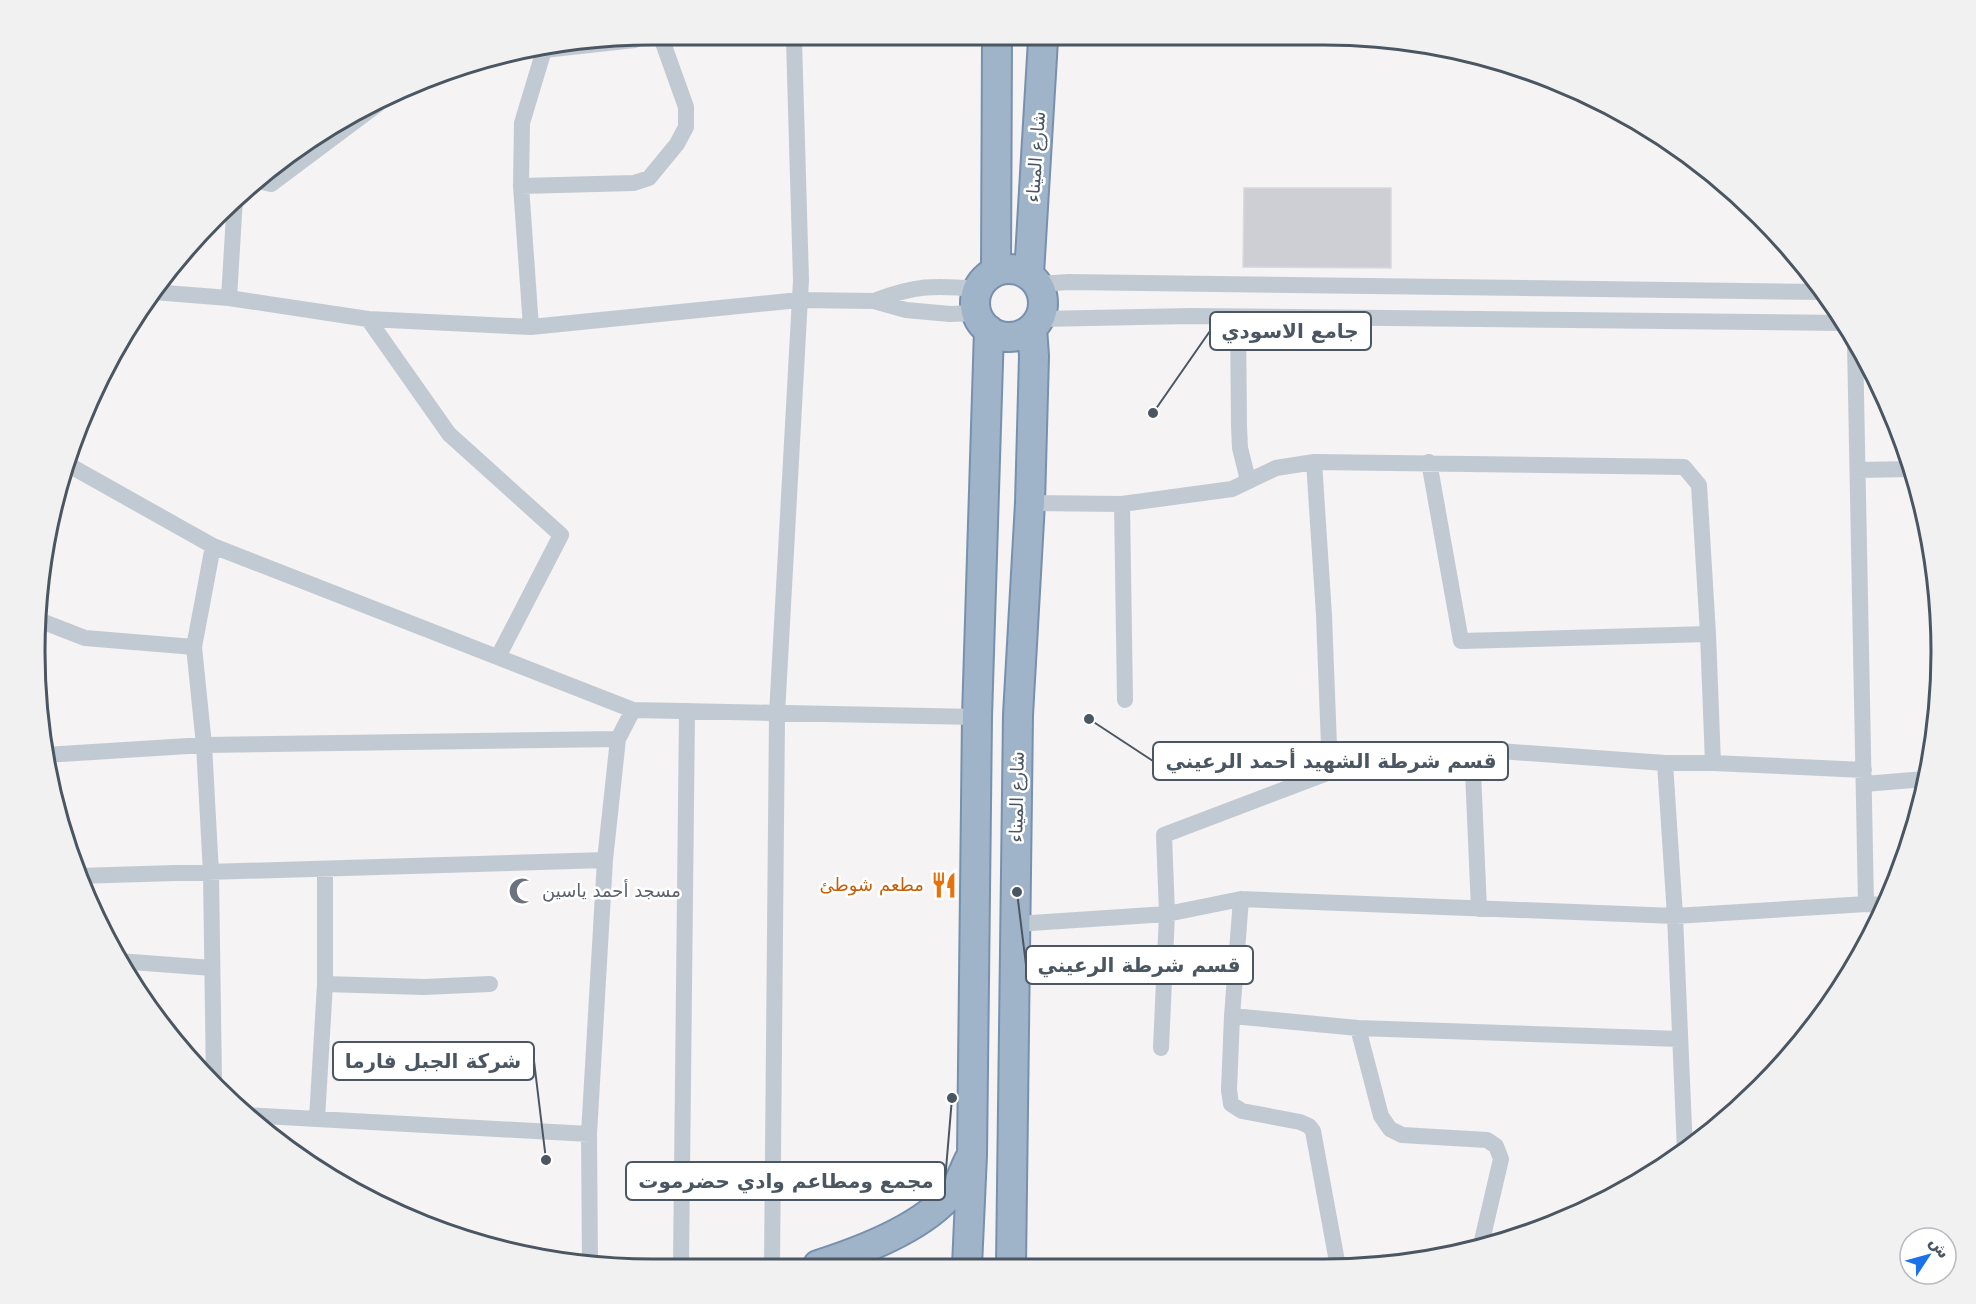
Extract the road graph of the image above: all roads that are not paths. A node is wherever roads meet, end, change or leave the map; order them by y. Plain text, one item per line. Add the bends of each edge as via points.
1 (664, 45) edge
2 (794, 45) edge
3 (997, 45) edge
4 (1043, 45) edge
5 (540, 56) edge
6 (350, 125) edge
7 (267, 183) edge
8 (521, 186) junction
9 (234, 213) edge
10 (1034, 279) junction
11 (1813, 292) edge
12 (163, 293) edge
13 (229, 298) junction
14 (799, 300) junction
15 (874, 300) junction
16 (985, 301) junction
17 (1239, 317) junction
18 (368, 319) junction
19 (1834, 323) edge
20 (1036, 324) junction
21 (531, 327) junction
22 (1855, 359) edge
23 (1314, 462) junction
24 (1429, 462) junction
25 (1903, 469) edge
26 (1858, 470) junction
27 (73, 472) edge
28 (1248, 480) junction
29 (1030, 503) junction
30 (1122, 504) junction
31 (213, 546) junction
32 (46, 623) edge
33 (1708, 634) junction
34 (194, 647) junction
35 (498, 657) junction
36 (1125, 700) dead end
37 (633, 710) junction
38 (687, 711) junction
39 (777, 714) junction
40 (977, 717) junction
41 (618, 739) junction
42 (204, 745) junction
43 (1472, 749) junction
44 (54, 754) edge
45 (1665, 763) junction
46 (1713, 763) junction
47 (1330, 772) junction
48 (1864, 777) junction
49 (1917, 779) edge
50 (605, 860) junction
51 (325, 869) junction
52 (211, 873) junction
53 (88, 876) edge
54 (1241, 899) junction
55 (1866, 904) junction
56 (1875, 905) edge
57 (1479, 909) junction
58 (1167, 914) junction
59 (1675, 916) junction
60 (1015, 924) junction
61 (130, 962) edge
62 (212, 968) junction
63 (325, 984) junction
64 (490, 984) dead end
65 (1232, 1016) junction
66 (1358, 1028) junction
67 (1680, 1040) junction
68 (1161, 1048) dead end
69 (214, 1071) edge
70 (260, 1115) edge
71 (317, 1119) junction
72 (588, 1134) junction
73 (1685, 1141) edge
74 (972, 1155) junction
75 (1483, 1238) edge
76 (590, 1256) edge
77 (681, 1259) edge
78 (772, 1259) edge
79 (837, 1259) edge
80 (967, 1259) edge
81 (1011, 1259) edge
82 (1333, 1259) edge

1 - 8 street via 686,107 686,127 649,178 634,183
2 - 14 street
3 - 16 highway, شارع الميناء
4 - 10 highway, شارع الميناء
5 - 8 street via 522,123
6 - 7 street via 271,184
8 - 21 street
9 - 13 street
10 - 11 street
10 - 16 highway via 1013,268
10 - 20 highway via 1043,295 1044,307
12 - 13 street
13 - 18 street
14 - 15 street
14 - 21 street
14 - 39 street
15 - 16 street via 906,309 950,314
15 - 16 street via 904,290 941,285
16 - 20 highway via 1003,336 1018,336
16 - 40 highway, شارع الميناء
17 - 19 street
17 - 20 street
17 - 28 street via 1240,448
18 - 21 street
18 - 35 street via 449,434 561,535
20 - 29 highway, شارع الميناء
22 - 26 street
23 - 24 street
23 - 28 street via 1276,468
23 - 47 street
24 - 33 street via 1684,467 1699,485
24 - 33 street via 1461,641
25 - 26 street
26 - 48 street
27 - 31 street
28 - 30 street via 1232,489
29 - 30 street
29 - 60 highway, شارع الميناء via 1018,715
30 - 36 street
31 - 34 street
31 - 35 street
32 - 34 street via 86,638
33 - 46 street
34 - 42 street
35 - 37 street
37 - 38 street
37 - 41 street
38 - 39 street
38 - 77 street
39 - 40 street
39 - 78 street
40 - 74 highway, شارع الميناء
41 - 42 street
41 - 50 street
42 - 44 street
42 - 52 street
43 - 45 street
43 - 47 street
43 - 57 street
45 - 46 street
45 - 59 street
46 - 48 street
47 - 58 street via 1164,836
48 - 49 street
48 - 55 street
50 - 51 street
50 - 72 street
51 - 52 street
51 - 63 street
52 - 53 street
52 - 62 street
54 - 57 street
54 - 58 street
54 - 65 street
55 - 56 street
55 - 59 street
57 - 59 street
58 - 60 street
58 - 68 street
59 - 67 street
60 - 81 highway, شارع الميناء
61 - 62 street
62 - 69 street
63 - 64 street
63 - 71 street
65 - 66 street
65 - 82 street via 1231,1104 1242,1111 1300,1122 1313,1131
66 - 67 street
66 - 75 street via 1381,1116 1390,1129 1402,1135 1487,1140 1496,1146 1501,1159
67 - 73 street
70 - 71 street
71 - 72 street
72 - 76 street
74 - 79 highway via 957,1185 927,1214 889,1237
74 - 80 highway, شارع الميناء

